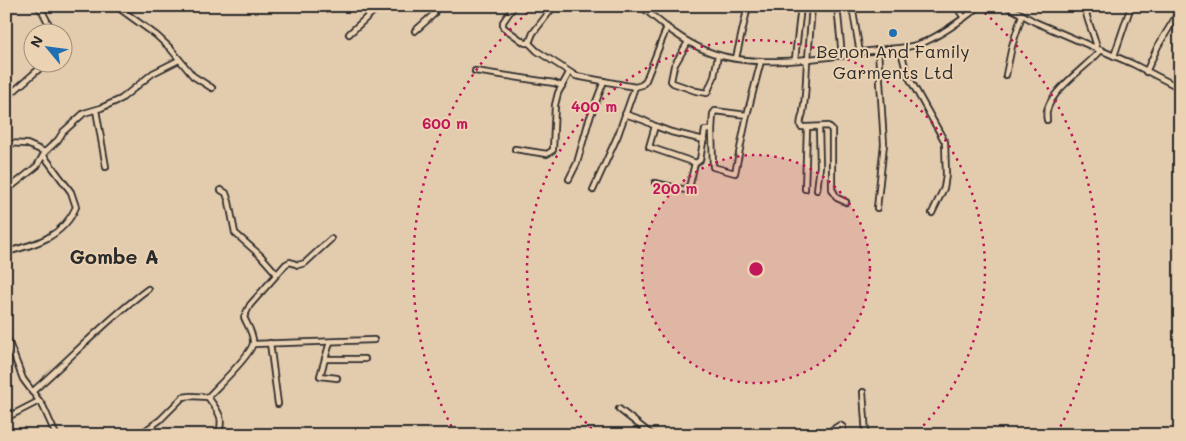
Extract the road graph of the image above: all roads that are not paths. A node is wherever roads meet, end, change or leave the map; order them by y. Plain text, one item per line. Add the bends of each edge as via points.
1 (37, 6) edge
2 (116, 6) edge
3 (379, 6) edge
4 (436, 6) edge
5 (514, 6) edge
6 (554, 6) edge
7 (642, 6) edge
8 (748, 6) edge
9 (801, 6) edge
10 (812, 6) edge
11 (837, 6) edge
12 (852, 6) edge
13 (956, 6) edge
14 (980, 6) edge
15 (1007, 6) edge
16 (1085, 6) edge
17 (1131, 6) edge
18 (1180, 10) edge
19 (1022, 15) junction
20 (964, 18) junction
21 (48, 22) edge
22 (666, 27) junction
23 (415, 31) dead end
24 (349, 34) dead end
25 (688, 42) junction
26 (529, 44) junction
27 (903, 48) junction
28 (878, 50) junction
29 (1099, 50) junction
30 (860, 53) junction
31 (718, 55) junction
32 (842, 56) junction
33 (1114, 56) junction
34 (736, 58) junction
35 (795, 59) junction
36 (805, 59) junction
37 (179, 60) junction
38 (761, 61) junction
39 (475, 71) dead end
40 (36, 72) edge
41 (1146, 72) junction
42 (569, 73) junction
43 (1006, 74) dead end
44 (604, 81) junction
45 (562, 86) junction
46 (635, 87) junction
47 (212, 88) dead end
48 (1180, 88) edge
49 (6, 98) edge
50 (96, 110) junction
51 (624, 114) junction
52 (747, 115) junction
53 (1047, 120) dead end
54 (655, 126) junction
55 (807, 127) junction
56 (819, 127) junction
57 (712, 130) junction
58 (704, 140) junction
59 (6, 143) edge
60 (515, 149) dead end
61 (45, 154) junction
62 (695, 163) junction
63 (106, 167) dead end
64 (569, 179) dead end
65 (655, 183) dead end
66 (805, 189) dead end
67 (220, 190) dead end
68 (592, 190) dead end
69 (816, 190) dead end
70 (6, 191) edge
71 (846, 202) dead end
72 (877, 208) dead end
73 (932, 213) dead end
74 (331, 239) dead end
75 (6, 252) edge
76 (276, 273) junction
77 (148, 289) dead end
78 (6, 335) edge
79 (374, 340) dead end
80 (330, 342) junction
81 (270, 343) junction
82 (253, 344) junction
83 (325, 359) junction
84 (365, 359) dead end
85 (337, 378) dead end
86 (32, 392) junction
87 (863, 392) dead end
88 (208, 398) junction
89 (40, 401) junction
90 (278, 404) dead end
91 (619, 409) dead end
92 (6, 418) edge
93 (56, 435) edge
94 (139, 435) edge
95 (218, 435) edge
96 (652, 435) edge
97 (824, 435) edge
98 (843, 435) edge
99 (866, 435) edge

1 - 21 street
2 - 37 street via 156,35
3 - 24 street
4 - 23 street via 434,14
5 - 26 street via 503,22 503,28 524,44
6 - 26 street via 533,33
7 - 22 street
8 - 34 street
9 - 35 street
10 - 36 street
11 - 32 street
12 - 30 street
13 - 20 street
14 - 20 street
15 - 19 street
16 - 29 street via 1086,18
17 - 33 street
18 - 41 street
19 - 29 street
19 - 43 street
20 - 27 street via 923,43
22 - 25 street
22 - 46 street via 646,80
25 - 31 street
25 - 31 street via 674,66 673,83 706,93 714,77
26 - 42 street
27 - 28 street
27 - 73 street via 907,74 945,142 944,188
28 - 30 street
28 - 72 street via 884,144
29 - 33 street
29 - 53 street via 1091,62 1059,89 1047,110
30 - 32 street
31 - 34 street
32 - 36 street
33 - 41 street
34 - 38 street
35 - 36 street
35 - 38 street
36 - 55 street via 804,109 800,126
37 - 47 street via 193,76
37 - 50 street via 152,72 121,99
38 - 52 street
39 - 45 street
40 - 49 street
41 - 48 street
42 - 44 street via 583,79
42 - 45 street
44 - 46 street
44 - 64 street
45 - 60 street via 555,105 553,150 547,154
46 - 51 street
50 - 61 street via 84,113
50 - 63 street
51 - 54 street
51 - 68 street via 618,135
52 - 57 street via 715,111
52 - 57 street via 735,173 713,167
54 - 58 street
54 - 62 street via 649,147
55 - 56 street
55 - 66 street
56 - 69 street via 820,166
56 - 71 street via 828,126 832,130 832,189 837,198
57 - 58 street via 705,130
58 - 62 street via 700,160
59 - 61 street via 27,144
61 - 70 street via 28,174
61 - 75 street via 71,192 76,206 50,238
62 - 65 street via 686,190
67 - 76 street via 226,193 235,233
74 - 76 street via 305,263 288,263
76 - 82 street via 244,314
77 - 86 street
78 - 86 street
79 - 80 street
80 - 81 street
80 - 83 street
81 - 82 street
81 - 90 street
82 - 88 street
83 - 84 street
83 - 85 street via 320,376
86 - 89 street
87 - 99 street
88 - 94 street via 183,397
88 - 95 street via 221,417
89 - 92 street
89 - 93 street
91 - 96 street
97 - 98 street via 840,425

